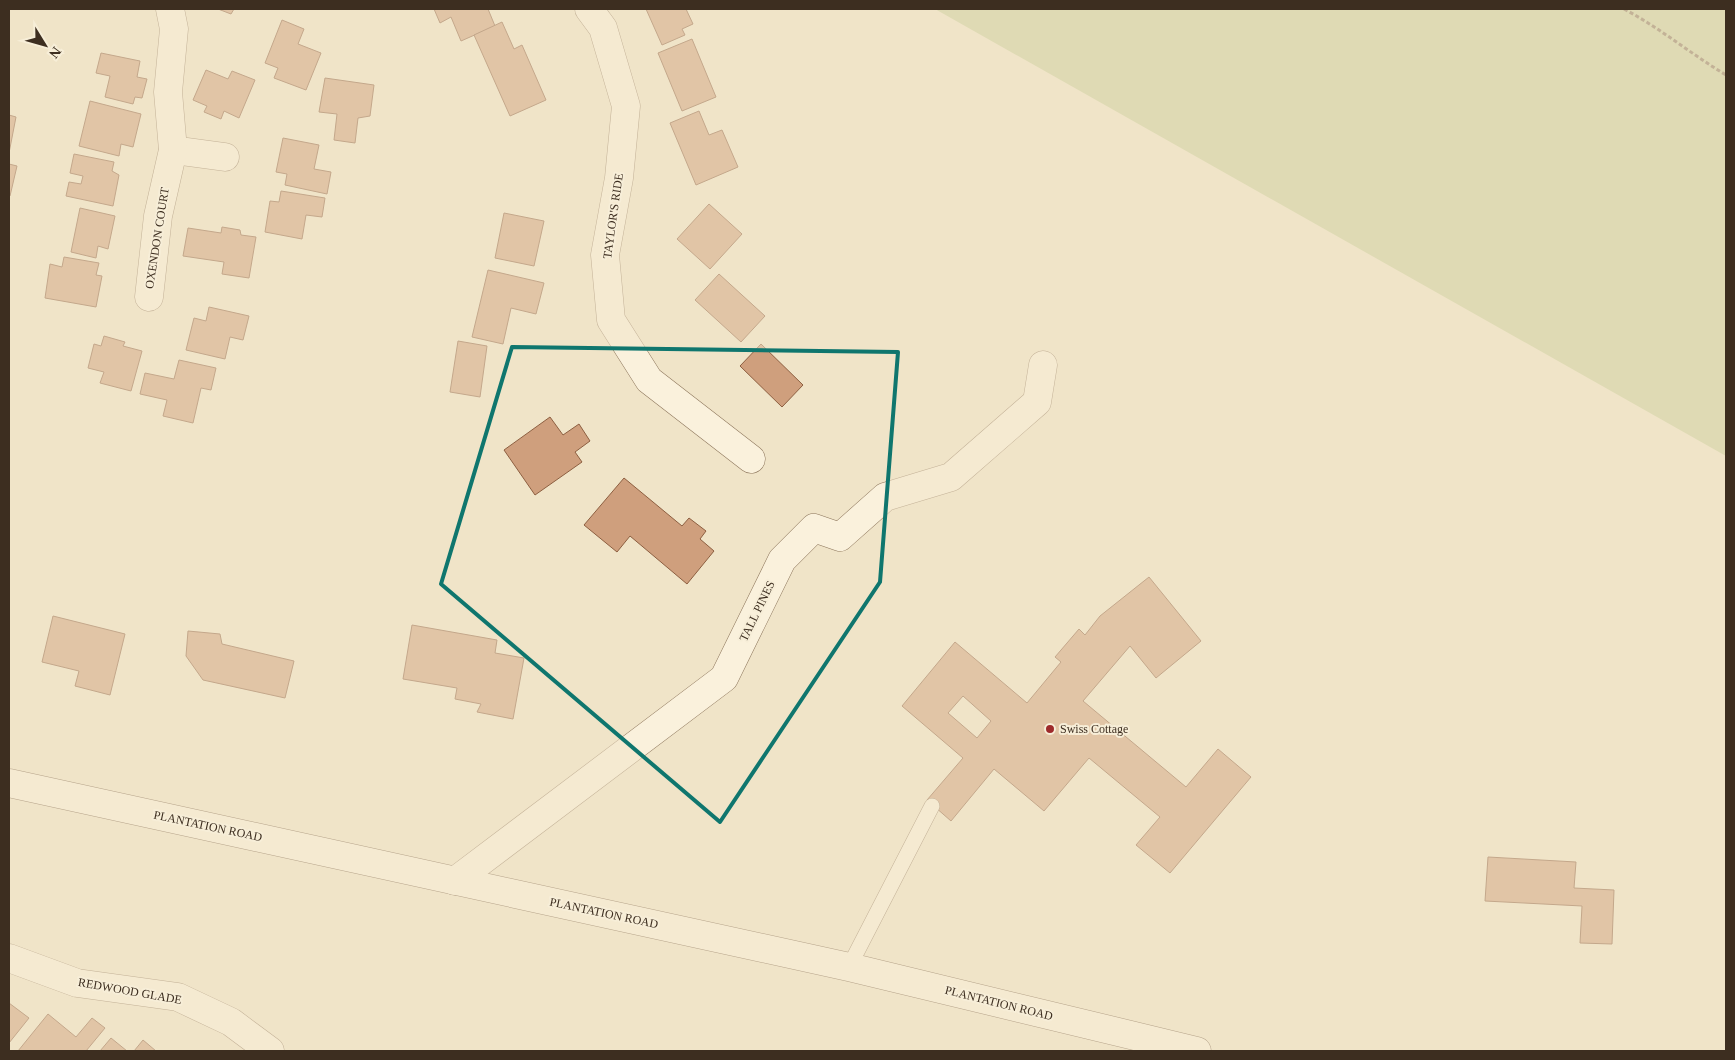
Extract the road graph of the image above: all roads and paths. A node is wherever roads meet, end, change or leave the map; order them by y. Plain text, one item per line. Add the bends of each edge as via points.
1 (170, 9) edge
2 (589, 9) edge
3 (1624, 9) edge
4 (1726, 74) edge
5 (173, 150) junction
6 (225, 157) dead end
7 (148, 297) dead end
8 (1042, 365) dead end
9 (751, 459) dead end
10 (9, 783) edge
11 (932, 806) dead end
12 (455, 881) junction
13 (9, 958) edge
14 (849, 967) junction
15 (270, 1051) edge
16 (1197, 1051) edge

1 - 5 street, OXENDON COURT via 174,29 168,92
2 - 9 street, TAYLOR'S RIDE via 603,28 626,106 619,178 605,255 611,320 649,380
3 - 4 path via 1648,21
5 - 6 street
5 - 7 street, OXENDON COURT via 158,216
8 - 12 street, TALL PINES via 1037,402 951,477 886,497 840,537 814,528 782,560 724,678
10 - 12 street, PLANTATION ROAD
11 - 14 lane
12 - 14 street, PLANTATION ROAD
13 - 15 street, REDWOOD GLADE via 78,983 178,997 232,1022
14 - 16 street, PLANTATION ROAD

